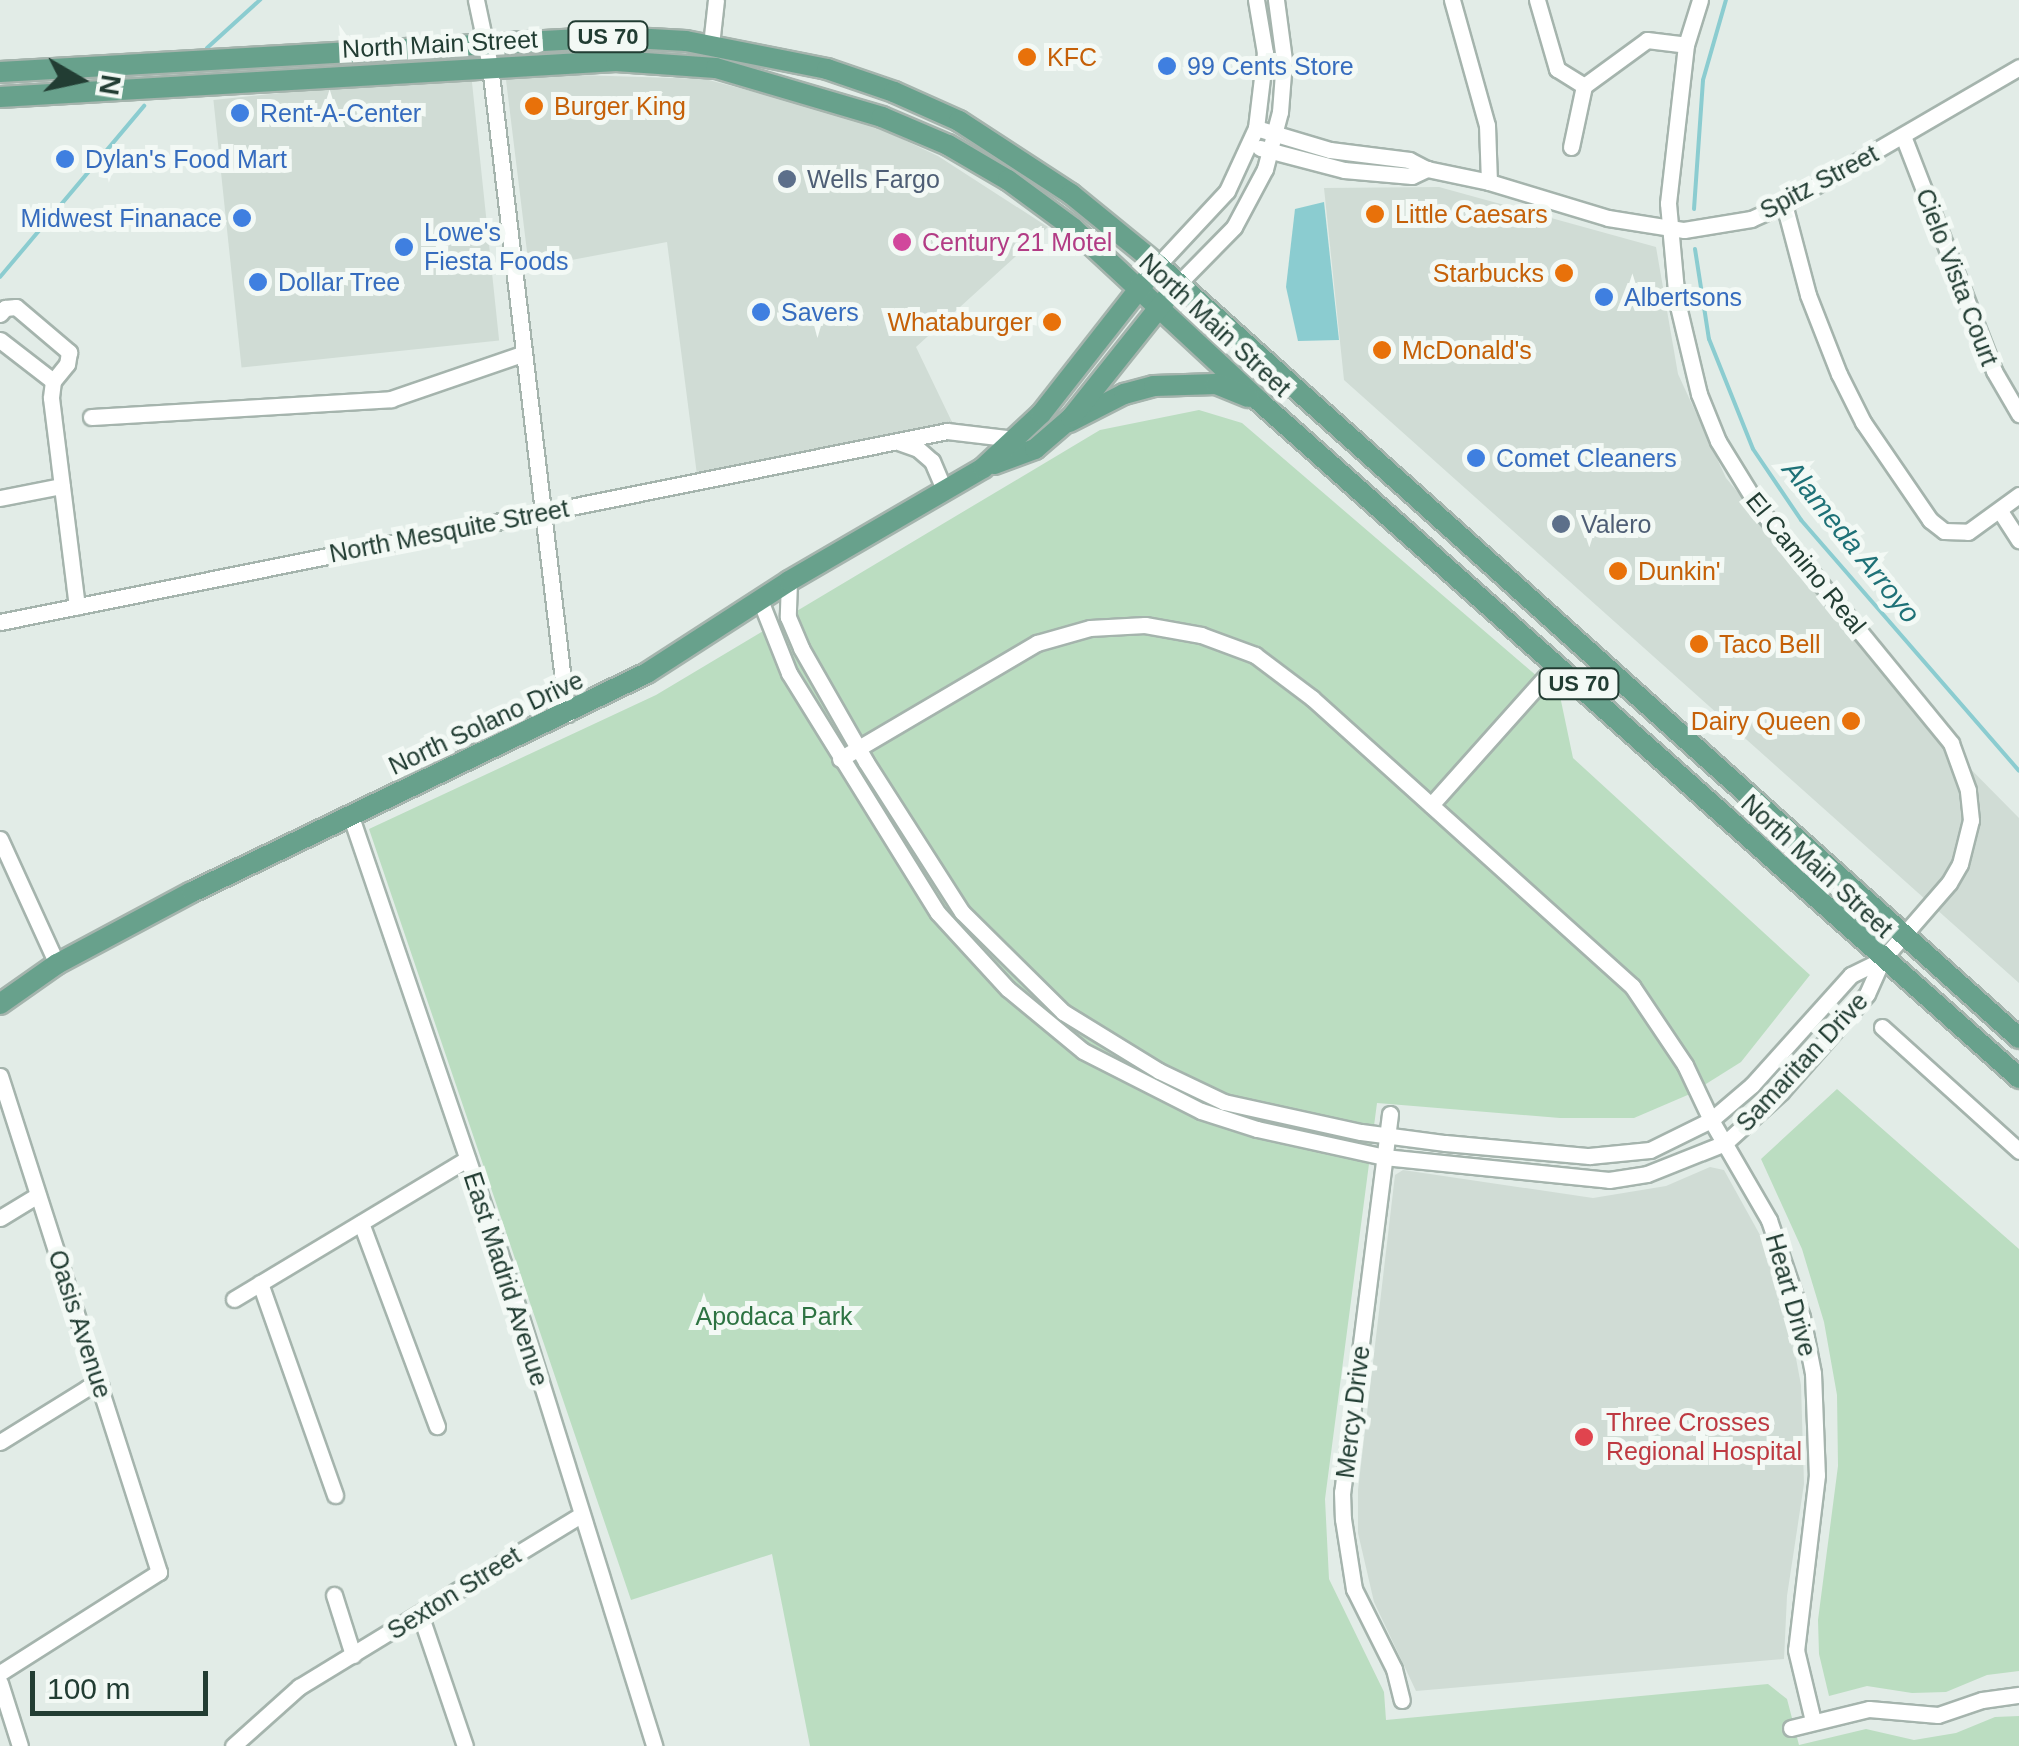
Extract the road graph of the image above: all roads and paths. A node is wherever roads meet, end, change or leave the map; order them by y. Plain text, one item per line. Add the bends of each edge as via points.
1 (476, 0) edge
2 (716, 0) edge
3 (1256, 0) edge
4 (1276, 0) edge
5 (1452, 0) edge
6 (1537, 0) edge
7 (1700, 0) edge
8 (483, 41) junction
9 (711, 45) junction
10 (1686, 45) junction
11 (277, 54) junction
12 (490, 66) junction
13 (2019, 67) edge
14 (716, 68) junction
15 (0, 72) edge
16 (278, 79) junction
17 (1584, 86) junction
18 (0, 97) edge
19 (1256, 128) junction
20 (1274, 133) junction
21 (1903, 136) junction
22 (1249, 145) junction
23 (1571, 147) dead end
24 (1270, 150) junction
25 (1427, 169) junction
26 (1489, 182) junction
27 (1784, 204) junction
28 (1670, 228) junction
29 (1158, 265) junction
30 (1178, 284) junction
31 (1139, 290) junction
32 (1157, 307) junction
33 (0, 314) edge
34 (0, 340) edge
35 (522, 354) junction
36 (53, 381) junction
37 (1260, 401) junction
38 (2019, 414) edge
39 (91, 417) dead end
40 (1063, 425) junction
41 (1014, 440) junction
42 (898, 442) junction
43 (983, 468) junction
44 (62, 486) junction
45 (946, 491) junction
46 (2019, 495) edge
47 (0, 498) edge
48 (2000, 510) junction
49 (540, 512) junction
50 (2019, 540) edge
51 (789, 581) junction
52 (760, 600) junction
53 (77, 606) junction
54 (0, 622) edge
55 (1556, 664) junction
56 (566, 714) junction
57 (856, 746) junction
58 (1650, 748) junction
59 (840, 759) junction
60 (1745, 794) junction
61 (1430, 805) junction
62 (350, 814) junction
63 (0, 839) edge
64 (1904, 937) junction
65 (1882, 960) junction
66 (57, 964) junction
67 (1022, 976) junction
68 (1008, 989) junction
69 (0, 1004) edge
70 (1882, 1028) dead end
71 (2019, 1038) edge
72 (0, 1076) edge
73 (2019, 1078) edge
74 (1180, 1081) junction
75 (1173, 1098) junction
76 (1390, 1114) dead end
77 (1711, 1120) junction
78 (1386, 1136) junction
79 (1725, 1143) junction
80 (2019, 1151) edge
81 (1384, 1157) junction
82 (468, 1160) junction
83 (38, 1195) junction
84 (0, 1218) edge
85 (360, 1223) junction
86 (260, 1282) junction
87 (234, 1298) dead end
88 (101, 1388) junction
89 (437, 1426) dead end
90 (0, 1442) edge
91 (335, 1495) dead end
92 (581, 1515) junction
93 (334, 1595) dead end
94 (420, 1614) junction
95 (353, 1655) junction
96 (0, 1674) edge
97 (0, 1683) edge
98 (2019, 1696) edge
99 (1402, 1700) dead end
100 (1813, 1721) junction
101 (1791, 1728) dead end
102 (7, 1730) edge
103 (20, 1746) edge
104 (233, 1746) edge
105 (465, 1746) edge
106 (654, 1746) edge

1 - 8 street
2 - 9 street
3 - 19 street via 1265,53
4 - 20 street via 1284,60
5 - 26 street via 1487,125
6 - 17 street via 1557,69
7 - 10 street, El Camino Real
8 - 9 main road, North Main Street / US 70 via 615,37
8 - 11 main road, North Main Street / US 70
8 - 12 street
9 - 14 main road
9 - 29 main road, North Main Street / US 70 via 826,69 958,121 1071,194
10 - 17 street via 1647,40
10 - 28 street, El Camino Real
11 - 15 main road, North Main Street / US 70
11 - 16 main road
12 - 14 main road, North Main Street / US 70 via 616,61
12 - 16 main road, North Main Street / US 70
12 - 35 street
13 - 21 street, Spitz Street
14 - 31 main road, North Main Street / US 70 via 882,116 948,144 1074,228
16 - 18 main road, North Main Street / US 70
17 - 23 street
19 - 20 street, Spitz Street
19 - 22 street
20 - 24 street
20 - 25 street, Spitz Street
21 - 27 street, Spitz Street
21 - 38 street, Cielo Vista Court via 1994,371
22 - 24 street, Spitz Street
22 - 29 street via 1227,191
24 - 25 street, Spitz Street via 1344,170 1412,176
24 - 30 street via 1234,227
25 - 26 street, Spitz Street
26 - 28 street, Spitz Street via 1608,218
27 - 28 street, Spitz Street via 1714,228
27 - 48 street via 1827,347 1892,468 1944,532 1968,532
28 - 64 street, El Camino Real via 1682,326 1718,441 1761,511 1928,714 1962,766 1972,820 1968,844 1944,892
29 - 30 main road, North Main Street / US 70
29 - 31 main road, North Solano Drive
30 - 32 main road, North Solano Drive
30 - 60 main road, North Main Street / US 70
31 - 32 main road, North Main Street / US 70
31 - 41 main road, North Solano Drive
32 - 37 main road, North Main Street / US 70
32 - 40 main road, North Solano Drive
33 - 36 street via 16,306 70,352
34 - 36 street
35 - 39 street via 391,399
35 - 49 street
36 - 44 street
37 - 40 main road via 1216,384 1154,386
37 - 55 main road, North Main Street / US 70
40 - 43 main road, North Solano Drive via 1035,449
41 - 42 street, North Mesquite Street via 947,430
41 - 43 main road, North Solano Drive
42 - 45 street via 932,461
42 - 49 street, North Mesquite Street
43 - 45 main road, North Solano Drive
44 - 47 street
44 - 53 street
45 - 51 main road, North Solano Drive
46 - 48 street
48 - 50 street
49 - 53 street, North Mesquite Street
49 - 56 street
51 - 52 main road, North Solano Drive
51 - 57 street, Samaritan Drive via 793,629
52 - 56 main road, North Solano Drive via 647,673
52 - 59 street, Samaritan Drive via 789,673
53 - 54 street, North Mesquite Street
55 - 58 main road, North Main Street / US 70
55 - 61 street
56 - 62 main road, North Solano Drive
57 - 59 street, Heart Drive
57 - 61 street, Heart Drive via 1038,642 1090,628 1145,625 1201,634 1255,656
57 - 67 street, Samaritan Drive via 962,912
58 - 60 main road via 1670,750 1725,796
58 - 65 main road, North Main Street / US 70
59 - 68 street, Samaritan Drive via 938,913
60 - 64 main road, North Main Street / US 70
61 - 77 street, Heart Drive via 1632,986 1685,1065
62 - 66 main road, North Solano Drive
62 - 82 street, East Madrid Avenue
63 - 66 street
64 - 65 street, El Camino Real
64 - 71 main road, North Main Street / US 70
65 - 73 main road, North Main Street / US 70
65 - 77 street, Samaritan Drive via 1851,975 1752,1085
65 - 79 street, Samaritan Drive via 1868,994 1781,1092
66 - 69 main road, North Solano Drive
67 - 68 street
67 - 74 street, Samaritan Drive via 1105,1041
68 - 75 street, Samaritan Drive via 1083,1051
70 - 80 street
72 - 83 street, Oasis Avenue
74 - 75 street
74 - 78 street, Samaritan Drive via 1224,1102
75 - 81 street, Samaritan Drive via 1256,1129
76 - 78 street, Mercy Drive
77 - 78 street, Samaritan Drive via 1650,1150 1617,1155
77 - 79 street, Heart Drive
78 - 81 street, Mercy Drive
79 - 81 street, Samaritan Drive via 1648,1174 1609,1180
79 - 100 street, Heart Drive via 1775,1235 1813,1373 1818,1475 1796,1650
81 - 99 street, Mercy Drive via 1342,1492 1354,1588
82 - 85 street
82 - 92 street, East Madrid Avenue
83 - 84 street
83 - 88 street, Oasis Avenue
85 - 86 street
85 - 89 street
86 - 87 street
86 - 91 street
88 - 90 street via 87,1388
88 - 96 street, Oasis Avenue via 159,1572
92 - 94 street, Sexton Street
92 - 106 street, East Madrid Avenue
93 - 95 street
94 - 95 street, Sexton Street
94 - 105 street
95 - 104 street, Sexton Street via 299,1686
97 - 102 street
98 - 100 street via 1938,1715 1869,1709
100 - 101 street
102 - 103 street

